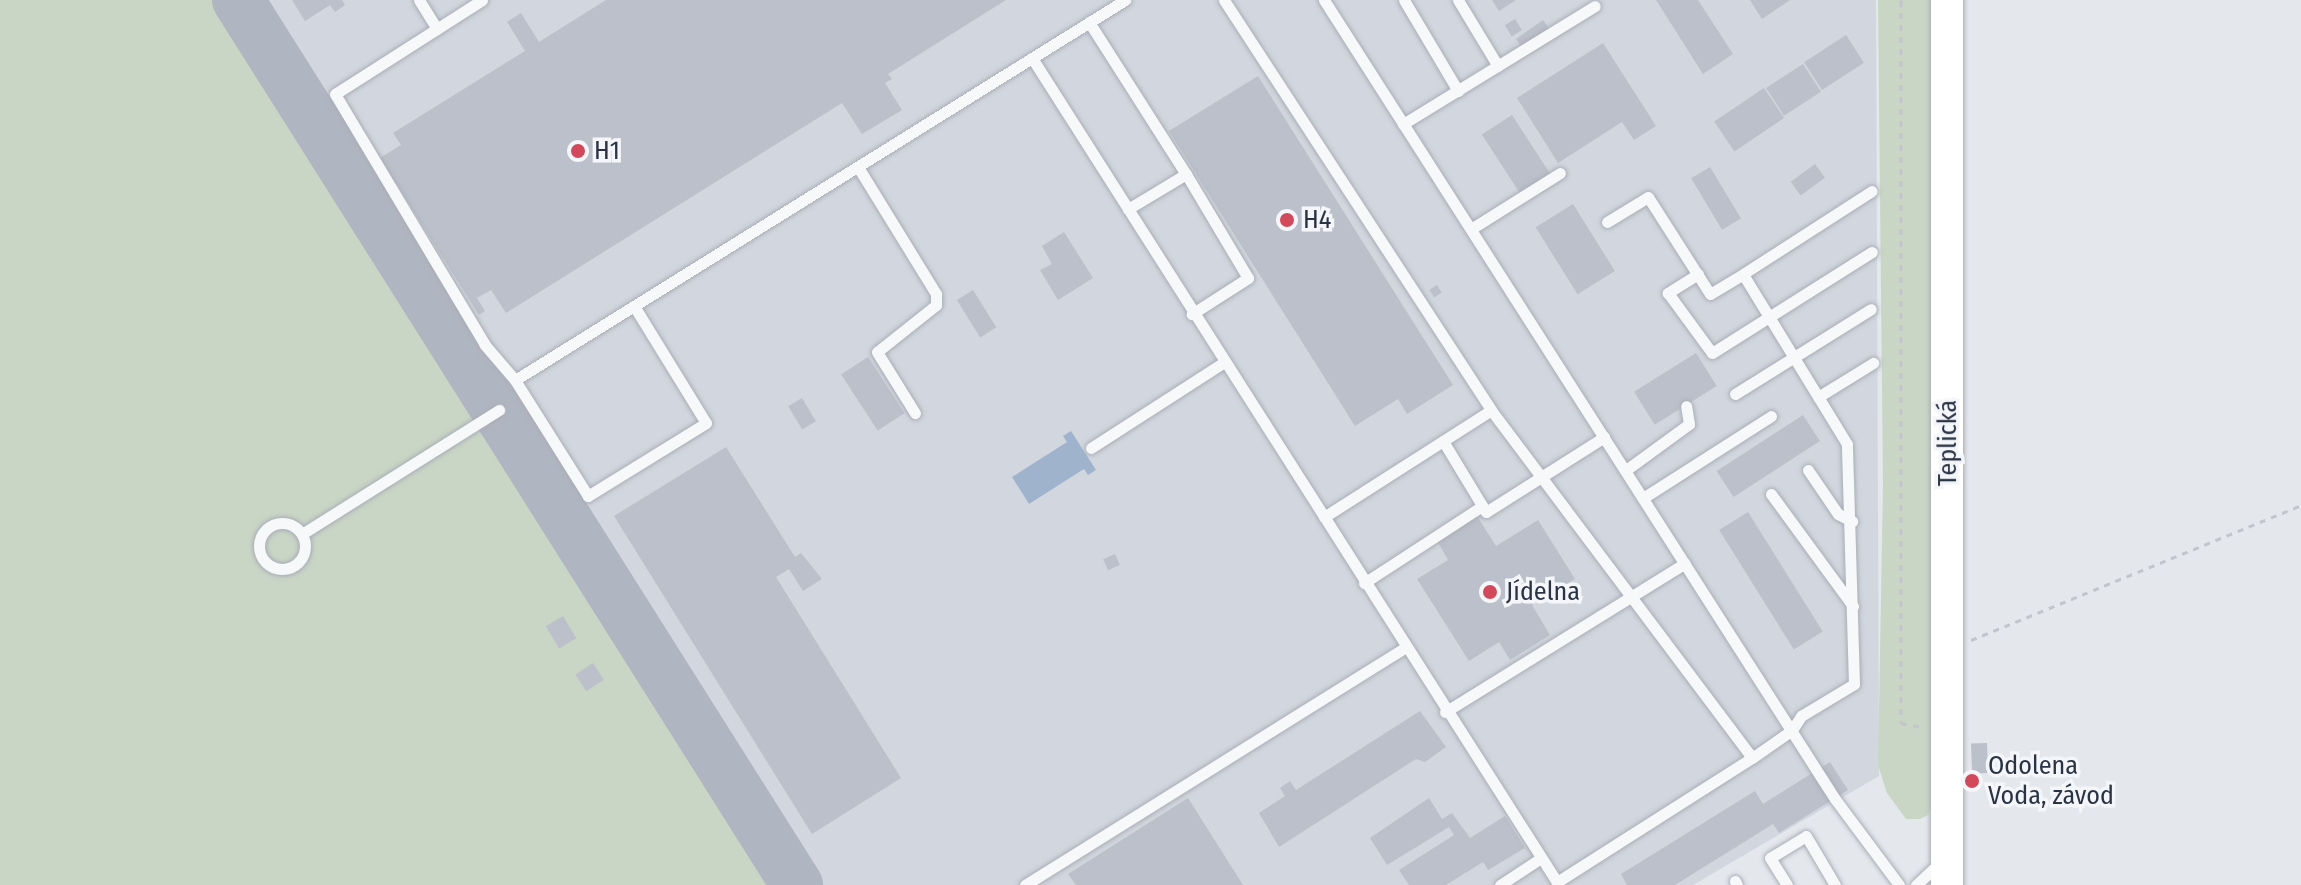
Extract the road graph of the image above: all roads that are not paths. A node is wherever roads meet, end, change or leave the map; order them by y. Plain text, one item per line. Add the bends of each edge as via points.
1 (419, 0) edge
2 (482, 0) edge
3 (1125, 0) edge
4 (1224, 0) edge
5 (1324, 0) edge
6 (1404, 0) edge
7 (1458, 0) edge
8 (1947, 0) edge
9 (1595, 6) dead end
10 (1089, 22) junction
11 (437, 29) junction
12 (1032, 58) junction
13 (1498, 66) junction
14 (1458, 91) junction
15 (1403, 124) junction
16 (858, 167) junction
17 (1560, 173) dead end
18 (1186, 174) junction
19 (1872, 191) dead end
20 (1128, 209) junction
21 (1607, 222) dead end
22 (1471, 229) junction
23 (1872, 252) dead end
24 (1698, 274) junction
25 (1743, 274) junction
26 (634, 306) junction
27 (1871, 309) dead end
28 (1192, 314) junction
29 (1769, 317) junction
30 (1794, 357) junction
31 (1223, 363) junction
32 (1873, 363) dead end
33 (515, 380) junction
34 (1735, 394) dead end
35 (1818, 397) junction
36 (1686, 406) dead end
37 (499, 410) dead end
38 (1491, 410) junction
39 (915, 413) dead end
40 (1771, 416) dead end
41 (1604, 437) junction
42 (1443, 441) junction
43 (1091, 448) dead end
44 (1626, 470) junction
45 (1808, 470) dead end
46 (1541, 478) junction
47 (1771, 494) dead end
48 (1643, 498) junction
49 (1482, 506) junction
50 (1324, 517) junction
51 (1852, 521) junction
52 (302, 534) junction
53 (1685, 563) junction
54 (1364, 583) junction
55 (1626, 596) junction
56 (1853, 606) junction
57 (1405, 648) junction
58 (1445, 712) junction
59 (1792, 730) junction
60 (1752, 758) junction
61 (1541, 858) junction
62 (1947, 870) edge
63 (1558, 884) edge
64 (1025, 885) edge
65 (1500, 885) edge
66 (1787, 885) edge
67 (1835, 885) edge
68 (1899, 885) edge
69 (1916, 885) edge

1 - 11 lane
2 - 11 lane
3 - 10 lane
4 - 38 lane
5 - 15 lane
6 - 14 lane
7 - 13 lane
8 - 62 main road, Teplická
9 - 13 lane
10 - 12 lane
10 - 18 lane
11 - 33 lane via 335,94 485,345
12 - 16 lane
12 - 20 lane
13 - 14 lane
14 - 15 lane
15 - 22 lane
16 - 26 lane
16 - 39 lane via 936,294 936,305 877,352
17 - 22 lane
18 - 20 lane
18 - 28 lane via 1248,278
19 - 25 lane
20 - 28 lane
21 - 24 lane via 1648,197
22 - 41 lane
23 - 29 lane
24 - 25 lane via 1710,294
24 - 29 lane via 1668,293 1712,353
25 - 29 lane
26 - 33 lane
26 - 33 lane via 706,423 588,496
27 - 30 lane
28 - 31 lane
29 - 30 lane
30 - 34 lane
30 - 35 lane
31 - 43 lane
31 - 50 lane
32 - 35 lane
35 - 51 lane via 1847,444
36 - 44 lane via 1689,424
37 - 52 lane
38 - 42 lane
38 - 46 lane
40 - 48 lane
41 - 44 lane
41 - 46 lane
42 - 49 lane
42 - 50 lane
44 - 48 lane
45 - 51 lane via 1838,514
46 - 49 lane via 1486,512
46 - 55 lane
47 - 56 lane
48 - 53 lane
49 - 54 lane
50 - 54 lane
51 - 56 lane
52 - 52 lane via 305,553 292,568 278,570 262,558 260,539 267,528 286,523
53 - 55 lane
53 - 59 lane
54 - 57 lane
55 - 58 lane
55 - 60 lane
56 - 59 lane via 1854,684 1801,716
57 - 58 lane
57 - 64 lane
58 - 61 lane
59 - 60 lane
59 - 68 lane
60 - 63 lane
61 - 63 lane
61 - 65 lane
62 - 69 lane
66 - 67 lane via 1770,858 1806,836

